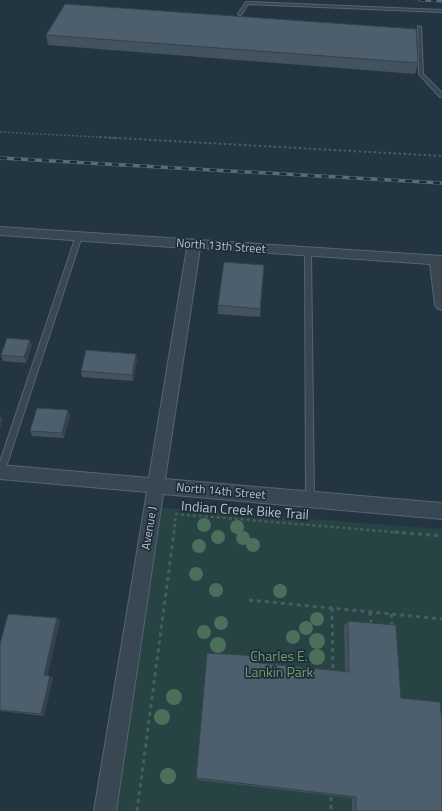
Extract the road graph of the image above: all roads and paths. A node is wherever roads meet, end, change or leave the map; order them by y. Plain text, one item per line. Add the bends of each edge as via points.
1 (442, 11) edge
2 (240, 14) dead end
3 (419, 27) dead end
4 (442, 96) edge
5 (0, 132) edge
6 (442, 156) edge
7 (0, 231) edge
8 (80, 236) junction
9 (194, 244) junction
10 (308, 252) junction
11 (439, 260) edge
12 (442, 305) edge
13 (0, 472) edge
14 (156, 485) junction
15 (310, 499) junction
16 (442, 511) edge
17 (442, 536) edge
18 (249, 600) dead end
19 (332, 608) junction
20 (370, 612) junction
21 (392, 614) junction
22 (442, 618) edge
23 (371, 628) edge
24 (393, 632) edge
25 (333, 675) edge
26 (331, 797) edge
27 (106, 811) edge
28 (137, 811) edge
29 (332, 811) edge

1 - 2 lane via 247,3
3 - 4 lane via 421,74
5 - 6 path
7 - 8 street, North 13th Street
8 - 9 street, North 13th Street
8 - 13 lane
9 - 10 street, North 13th Street
9 - 14 street, Avenue J
10 - 11 street, North 13th Street
10 - 15 lane
11 - 12 street
13 - 14 street, North 14th Street
14 - 15 street, North 14th Street
14 - 27 street, Avenue J
15 - 16 street, North 14th Street
17 - 28 path, Indian Creek Bike Trail via 176,514
18 - 19 path
19 - 20 path
19 - 25 path
20 - 21 path
20 - 23 path
21 - 22 path
21 - 24 path
26 - 29 path

